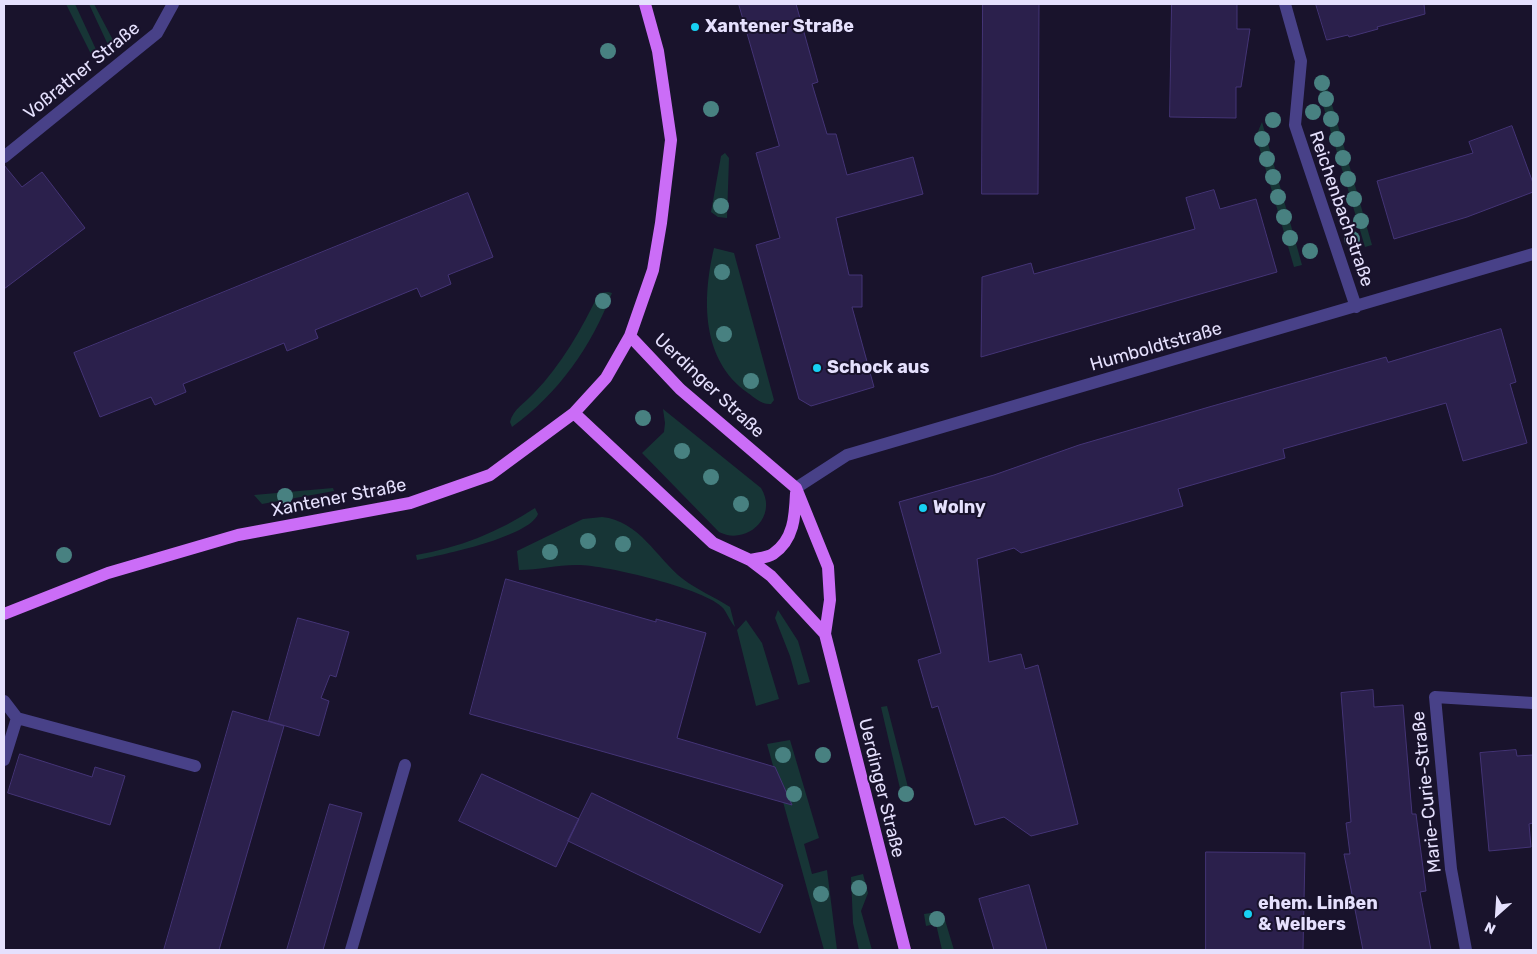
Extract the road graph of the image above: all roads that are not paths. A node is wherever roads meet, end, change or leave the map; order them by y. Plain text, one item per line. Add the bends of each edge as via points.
1 (173, 4) edge
2 (645, 4) edge
3 (1285, 4) edge
4 (4, 157) edge
5 (1533, 254) edge
6 (1356, 307) junction
7 (630, 336) junction
8 (574, 413) junction
9 (796, 488) junction
10 (750, 560) junction
11 (4, 614) edge
12 (825, 634) junction
13 (4, 701) edge
14 (1533, 703) edge
15 (17, 718) junction
16 (4, 760) edge
17 (404, 765) dead end
18 (195, 766) dead end
19 (351, 950) edge
20 (905, 950) edge
21 (1466, 950) edge

1 - 4 street, Voßrather Straße via 157,33
2 - 7 main road, Uerdinger Straße via 658,51 671,140 653,270
3 - 6 street, Reichenbachstraße via 1302,61 1295,125
5 - 6 street, Humboldtstraße
6 - 9 street, Humboldtstraße via 847,455
7 - 8 main road, Xantener Straße via 606,378
7 - 9 main road, Uerdinger Straße via 680,389
8 - 10 main road, Uerdinger Straße via 714,543
8 - 11 main road, Xantener Straße via 490,475 437,494 410,503 238,535 108,573
9 - 10 main road via 795,519 788,540 772,555
9 - 12 main road, Uerdinger Straße via 828,567 830,600
10 - 12 main road, Uerdinger Straße via 771,576
12 - 20 main road, Uerdinger Straße
13 - 15 street
14 - 21 street, Marie-Curie-Straße via 1435,698 1451,869
15 - 16 street
15 - 18 street
17 - 19 street

